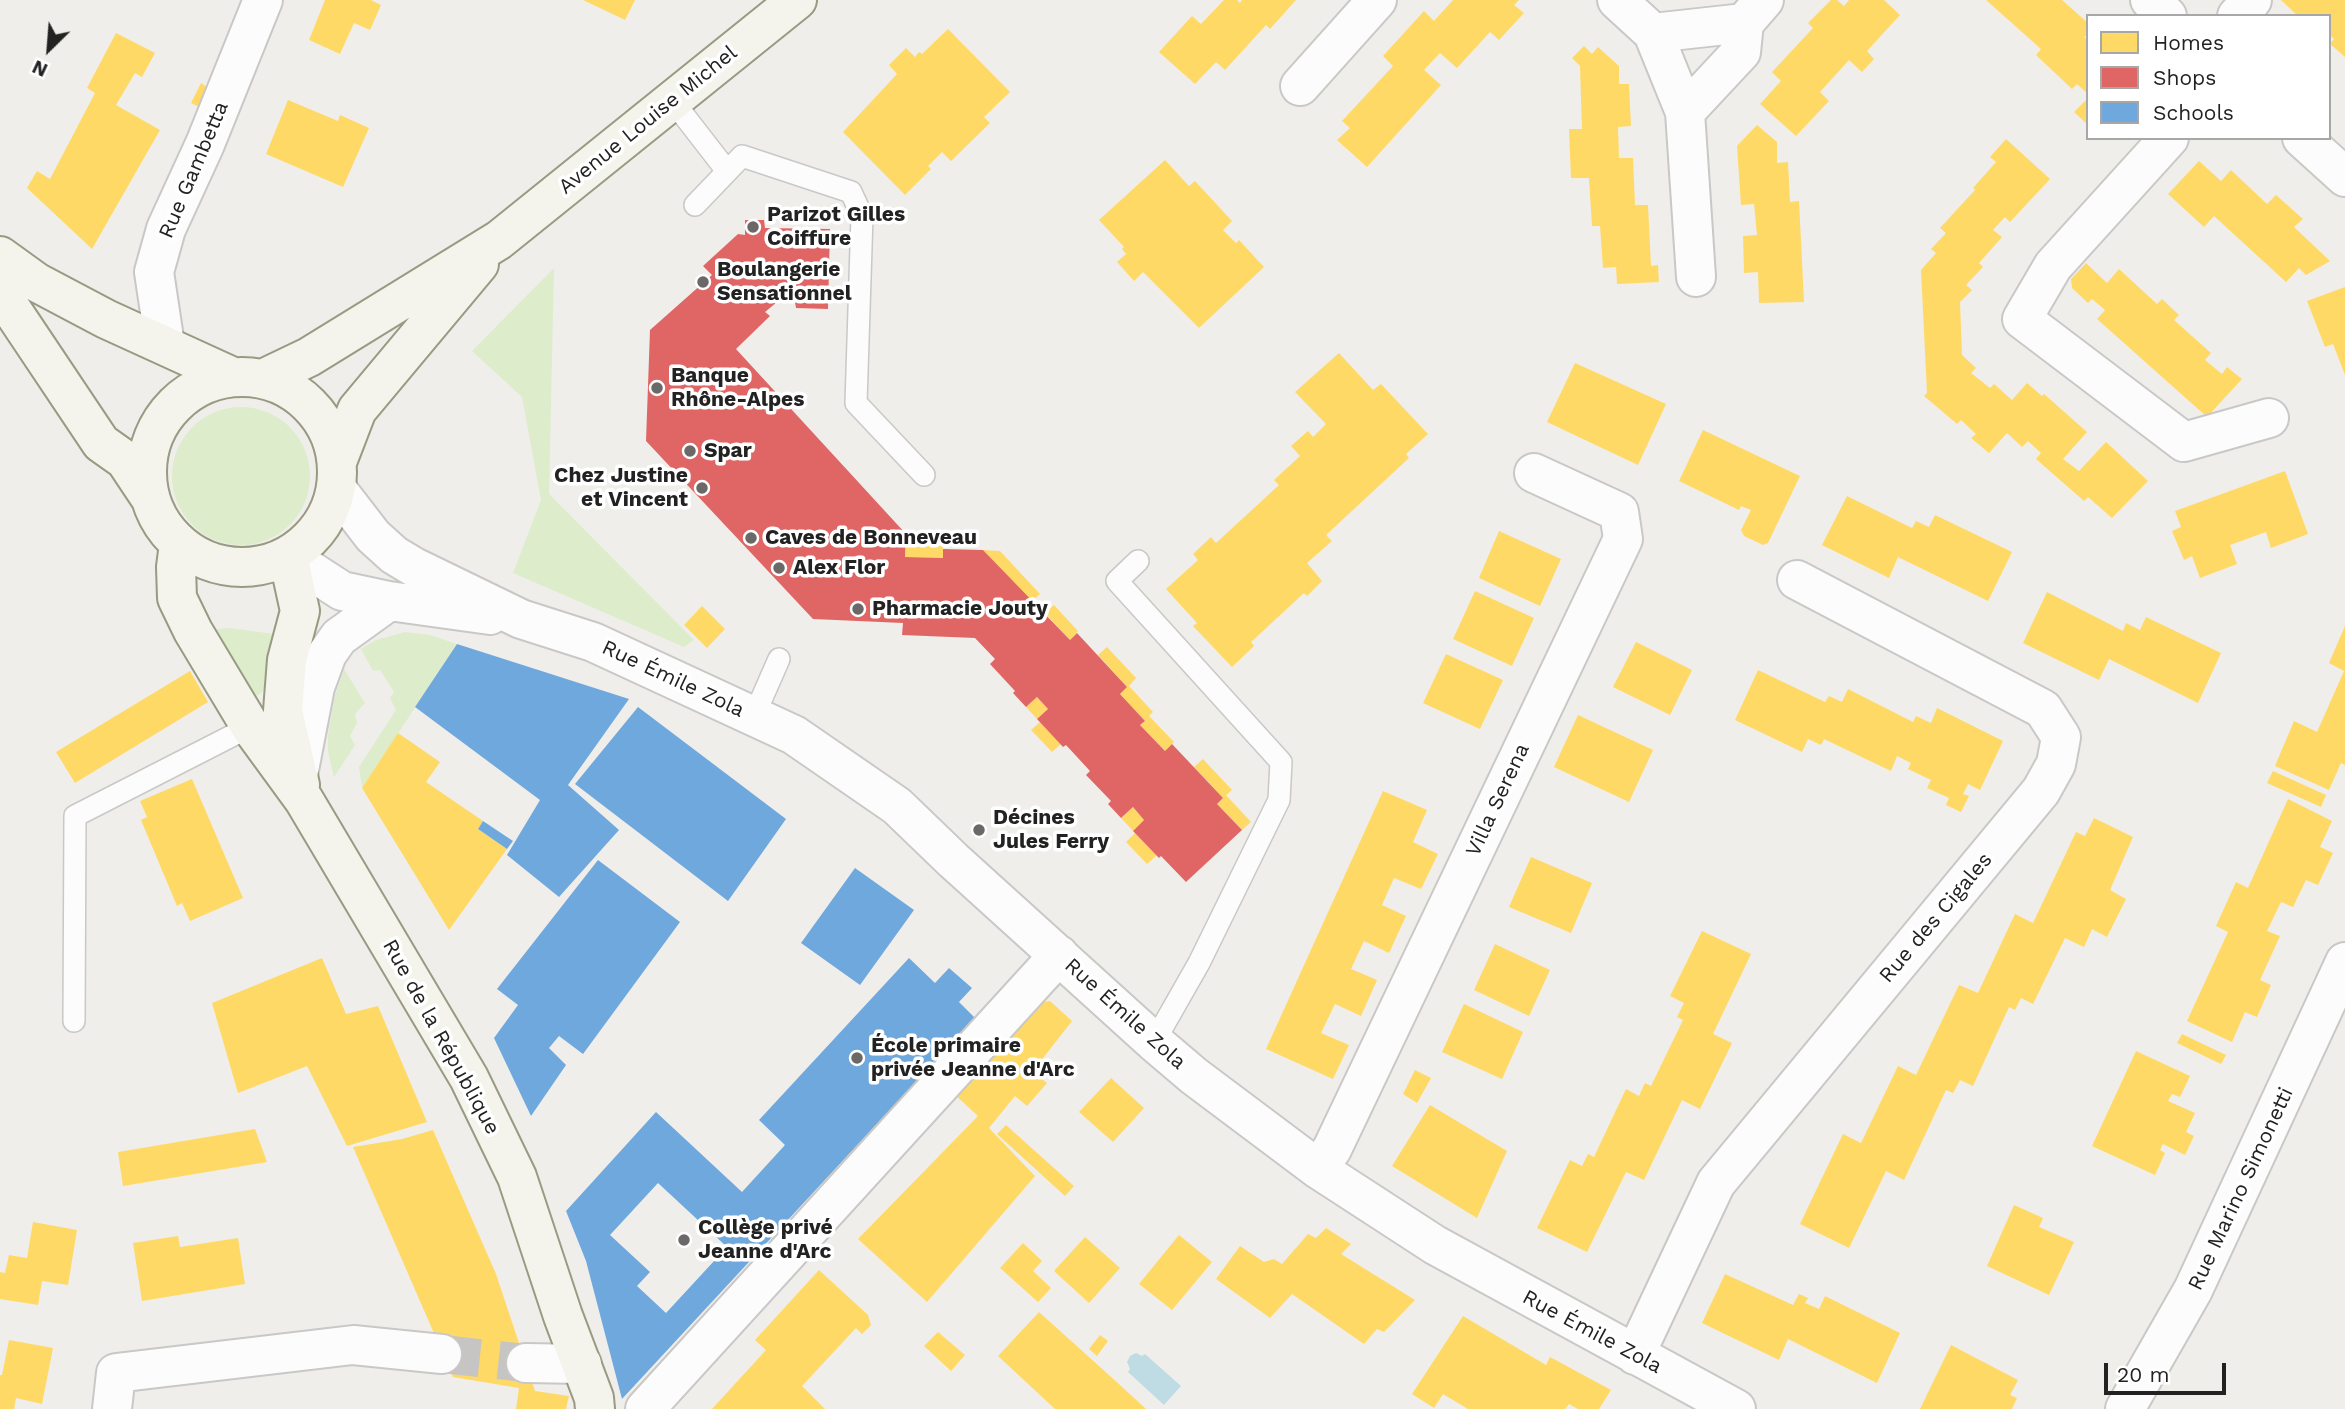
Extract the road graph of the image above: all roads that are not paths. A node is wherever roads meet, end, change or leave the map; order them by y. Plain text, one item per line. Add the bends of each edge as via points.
1 (263, 0) edge
2 (797, 0) edge
3 (1377, 0) edge
4 (1617, 0) edge
5 (2150, 0) edge
6 (2252, 0) edge
7 (1754, 11) edge
8 (2165, 14) edge
9 (2239, 14) edge
10 (1653, 33) junction
11 (1300, 86) dead end
12 (672, 100) junction
13 (1685, 112) junction
14 (2167, 140) edge
15 (2304, 140) edge
16 (727, 171) junction
17 (2345, 177) edge
18 (695, 205) dead end
19 (499, 240) junction
20 (0, 256) edge
21 (1696, 277) dead end
22 (0, 292) edge
23 (165, 345) junction
24 (248, 378) junction
25 (2269, 418) dead end
26 (1534, 472) dead end
27 (336, 475) junction
28 (924, 475) dead end
29 (149, 496) junction
30 (179, 544) junction
31 (288, 556) junction
32 (1138, 561) dead end
33 (1797, 580) dead end
34 (389, 601) junction
35 (521, 619) junction
36 (779, 659) dead end
37 (754, 716) junction
38 (267, 719) junction
39 (301, 788) junction
40 (1059, 955) junction
41 (2345, 962) edge
42 (74, 1021) dead end
43 (1154, 1042) junction
44 (1318, 1169) junction
45 (442, 1354) tunnel mouth
46 (1635, 1355) junction
47 (526, 1363) tunnel mouth
48 (582, 1364) junction
49 (112, 1409) edge
50 (595, 1409) edge
51 (645, 1409) edge
52 (1736, 1409) edge
53 (2124, 1409) edge

1 - 23 street, Rue Gambetta via 166,229 154,272
2 - 12 street, Avenue Louise Michel
3 - 11 street
4 - 10 street
5 - 8 street
6 - 9 street
7 - 10 street
7 - 13 street via 1741,52
10 - 13 street
12 - 16 lane
12 - 19 street, Avenue Louise Michel
13 - 21 street
14 - 25 street via 2053,266 2022,319 2184,442
15 - 17 street
16 - 18 lane
16 - 28 lane via 742,156 851,192 862,216 856,403
19 - 24 street, Avenue Louise Michel via 309,357
19 - 27 street, Avenue Louise Michel via 356,410
20 - 23 street via 48,289
22 - 29 street via 101,443 125,460
23 - 24 street
24 - 27 street via 291,391 314,410 330,436
24 - 29 street via 206,383 163,417 151,442 146,469
26 - 44 street, Villa Serena via 1619,512 1623,539 1332,1149
27 - 31 street via 327,516
27 - 35 street, Rue Émile Zola via 373,536 394,555
29 - 30 street via 161,523
30 - 31 street via 204,559 232,567 261,566
30 - 38 street, Rue de la République via 177,598 193,631
31 - 34 street, Rue Émile Zola via 342,592
31 - 38 street via 300,611
32 - 43 lane via 1116,581 1281,762 1279,800 1199,963
33 - 46 street, Rue des Cigales via 2043,709 2061,737 2056,764 2041,791 1716,1183
34 - 35 street, Rue Émile Zola
34 - 39 street via 339,637 327,654 315,687
35 - 37 street, Rue Émile Zola via 593,642
36 - 37 lane
37 - 40 street, Rue Émile Zola via 794,735 897,806
38 - 39 street, Rue de la République
38 - 42 lane via 75,816
39 - 48 street, Rue de la République via 469,1078 517,1177
40 - 43 street, Rue Émile Zola
40 - 51 street
41 - 53 street, Rue Marino Simonetti via 2193,1290
43 - 44 street, Rue Émile Zola
44 - 46 street, Rue Émile Zola via 1435,1245
45 - 49 street via 353,1345 116,1373
46 - 52 street, Rue Émile Zola
47 - 48 street
48 - 50 street, Rue de la République

